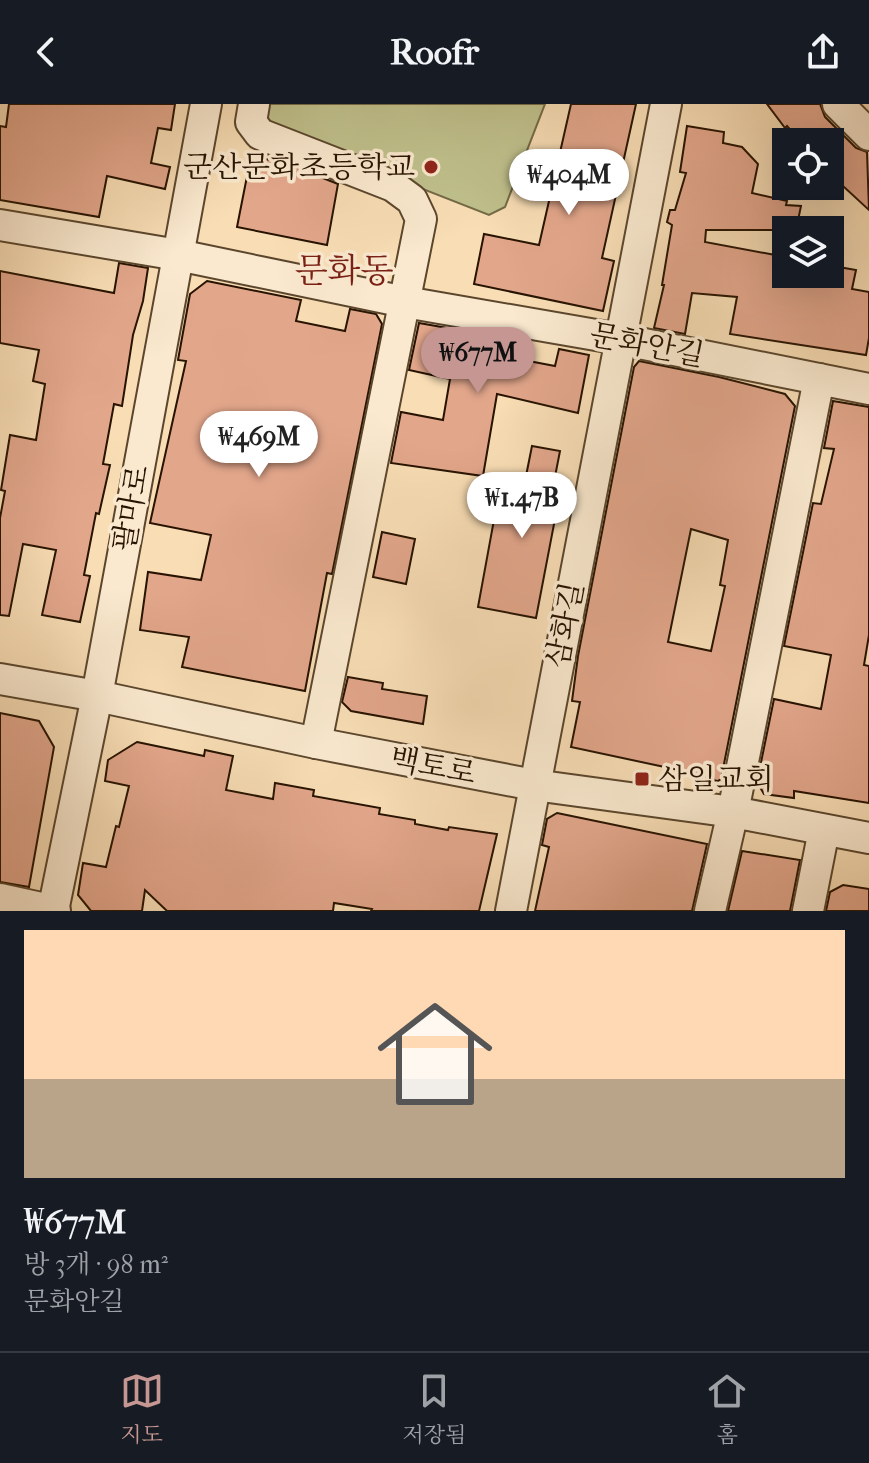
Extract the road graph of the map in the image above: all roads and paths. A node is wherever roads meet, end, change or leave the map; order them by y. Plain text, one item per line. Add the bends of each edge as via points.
1 (206, 104) edge
2 (254, 104) edge
3 (666, 104) edge
4 (838, 104) edge
5 (869, 135) edge
6 (0, 225) edge
7 (178, 255) junction
8 (405, 302) junction
9 (619, 339) junction
10 (819, 379) junction
11 (869, 389) edge
12 (0, 679) edge
13 (97, 696) junction
14 (316, 743) junction
15 (534, 785) junction
16 (733, 812) junction
17 (824, 830) junction
18 (869, 838) edge
19 (0, 899) edge
20 (53, 911) edge
21 (511, 911) edge
22 (710, 911) edge
23 (808, 911) edge

1 - 7 street, 팔마로
2 - 8 street via 251,122 260,134 393,186 412,200 421,219
3 - 9 street, 삼화길
4 - 5 street
6 - 7 street, 문화안길
7 - 8 street, 문화안길
7 - 13 street, 팔마로
8 - 9 street, 문화안길
8 - 14 street
9 - 10 street, 문화안길
9 - 15 street, 삼화길
10 - 11 street, 문화안길
10 - 16 street
12 - 13 street, 백토로
13 - 14 street, 백토로
13 - 20 street, 팔마로
14 - 15 street, 백토로
15 - 16 street, 백토로
15 - 21 street, 삼화길
16 - 17 street, 백토로
16 - 22 street
17 - 18 street, 백토로
17 - 23 street
19 - 20 street

